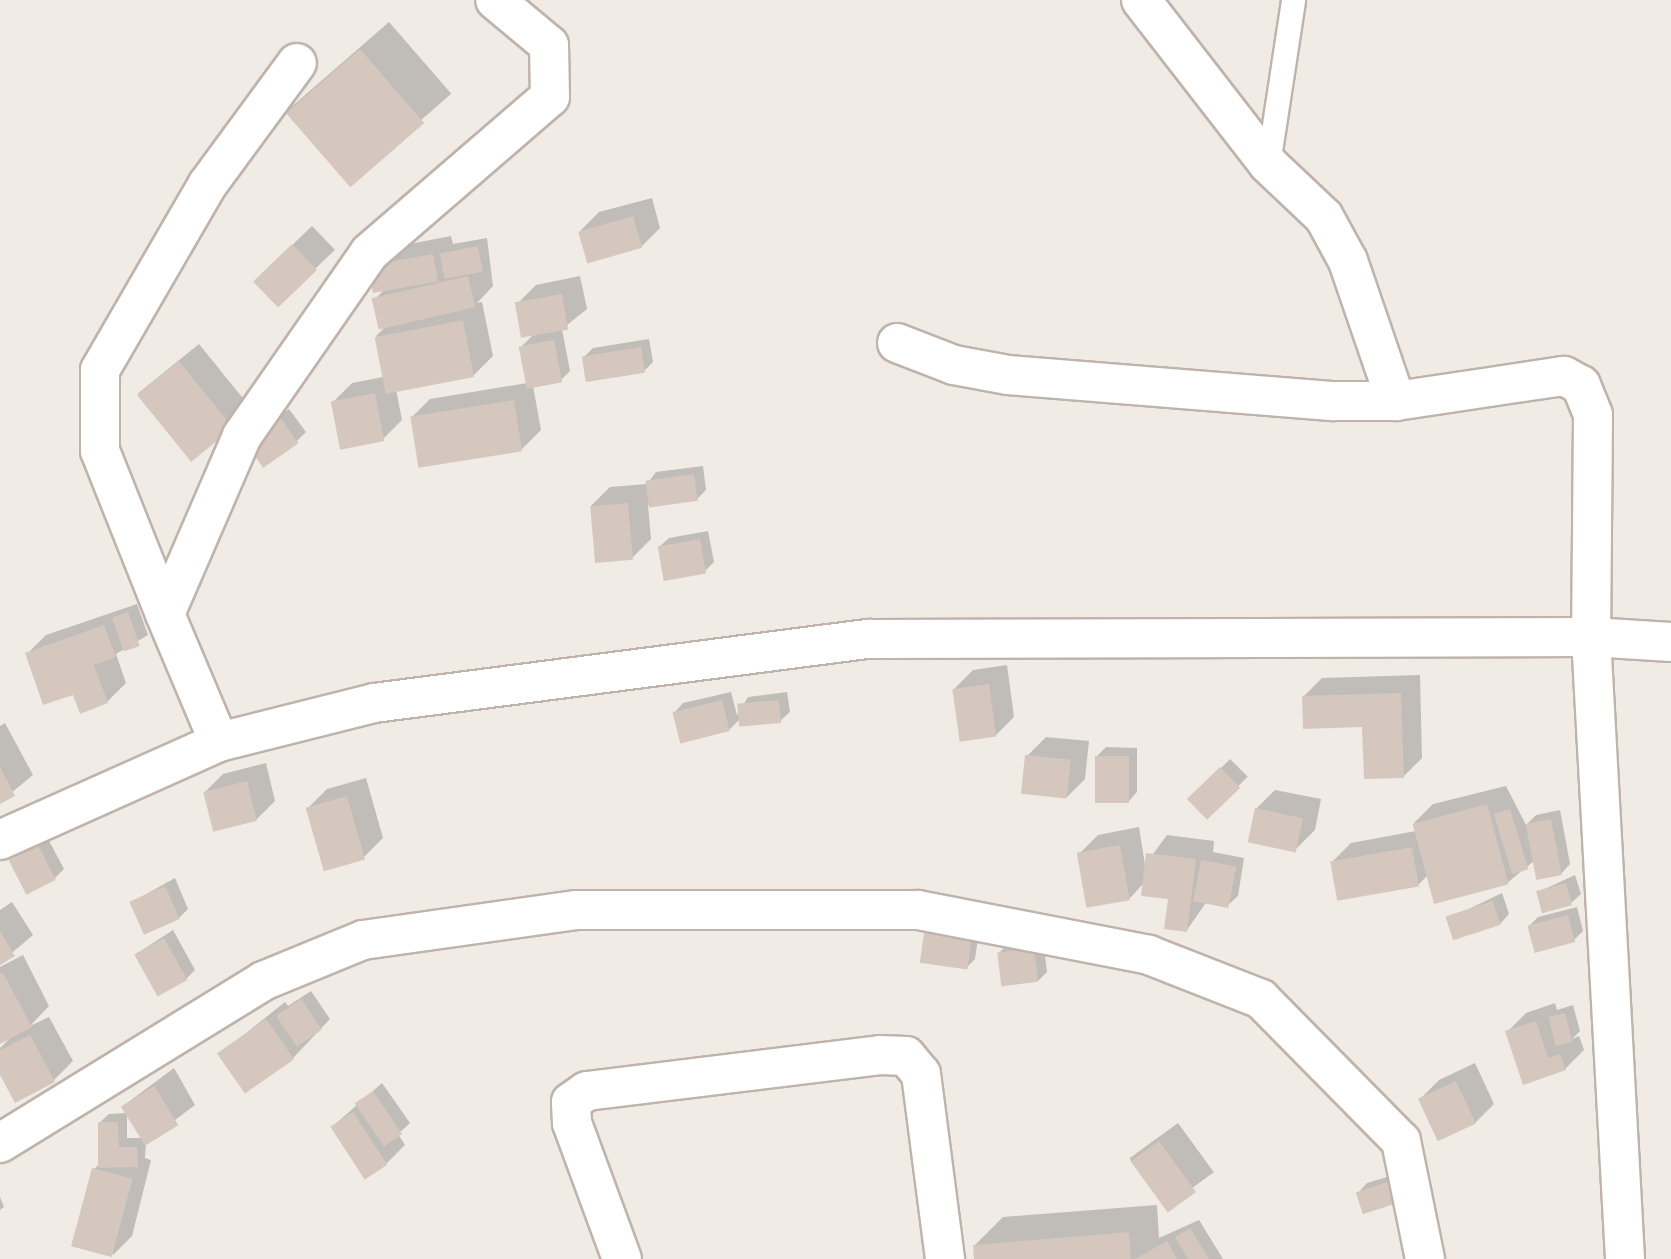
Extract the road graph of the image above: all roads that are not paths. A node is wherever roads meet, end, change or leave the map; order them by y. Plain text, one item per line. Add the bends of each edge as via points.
1 (495, 0) edge
2 (1142, 0) edge
3 (1293, 0) edge
4 (298, 63) dead end
5 (1268, 164) junction
6 (897, 343) dead end
7 (1396, 401) junction
8 (165, 614) junction
9 (1591, 637) junction
10 (1671, 642) edge
11 (219, 742) junction
12 (0, 839) edge
13 (0, 1143) edge
14 (622, 1259) edge
15 (945, 1259) edge
16 (1425, 1259) edge
17 (1625, 1259) edge

1 - 8 street via 549,45 550,97 369,253 242,436
2 - 5 street
3 - 5 lane
4 - 8 street via 208,184 100,370 100,450
5 - 7 street via 1324,217 1348,261
6 - 7 street via 954,365 1008,375
7 - 9 street via 1527,378 1564,376 1581,385 1592,415
8 - 11 street
9 - 10 street
9 - 11 street via 868,639 374,703
9 - 17 street
11 - 12 street
13 - 16 street via 263,981 363,940 577,910 918,910 1149,955 1261,999 1401,1141
14 - 15 street via 572,1123 571,1102 587,1091 880,1055 906,1056 921,1074

